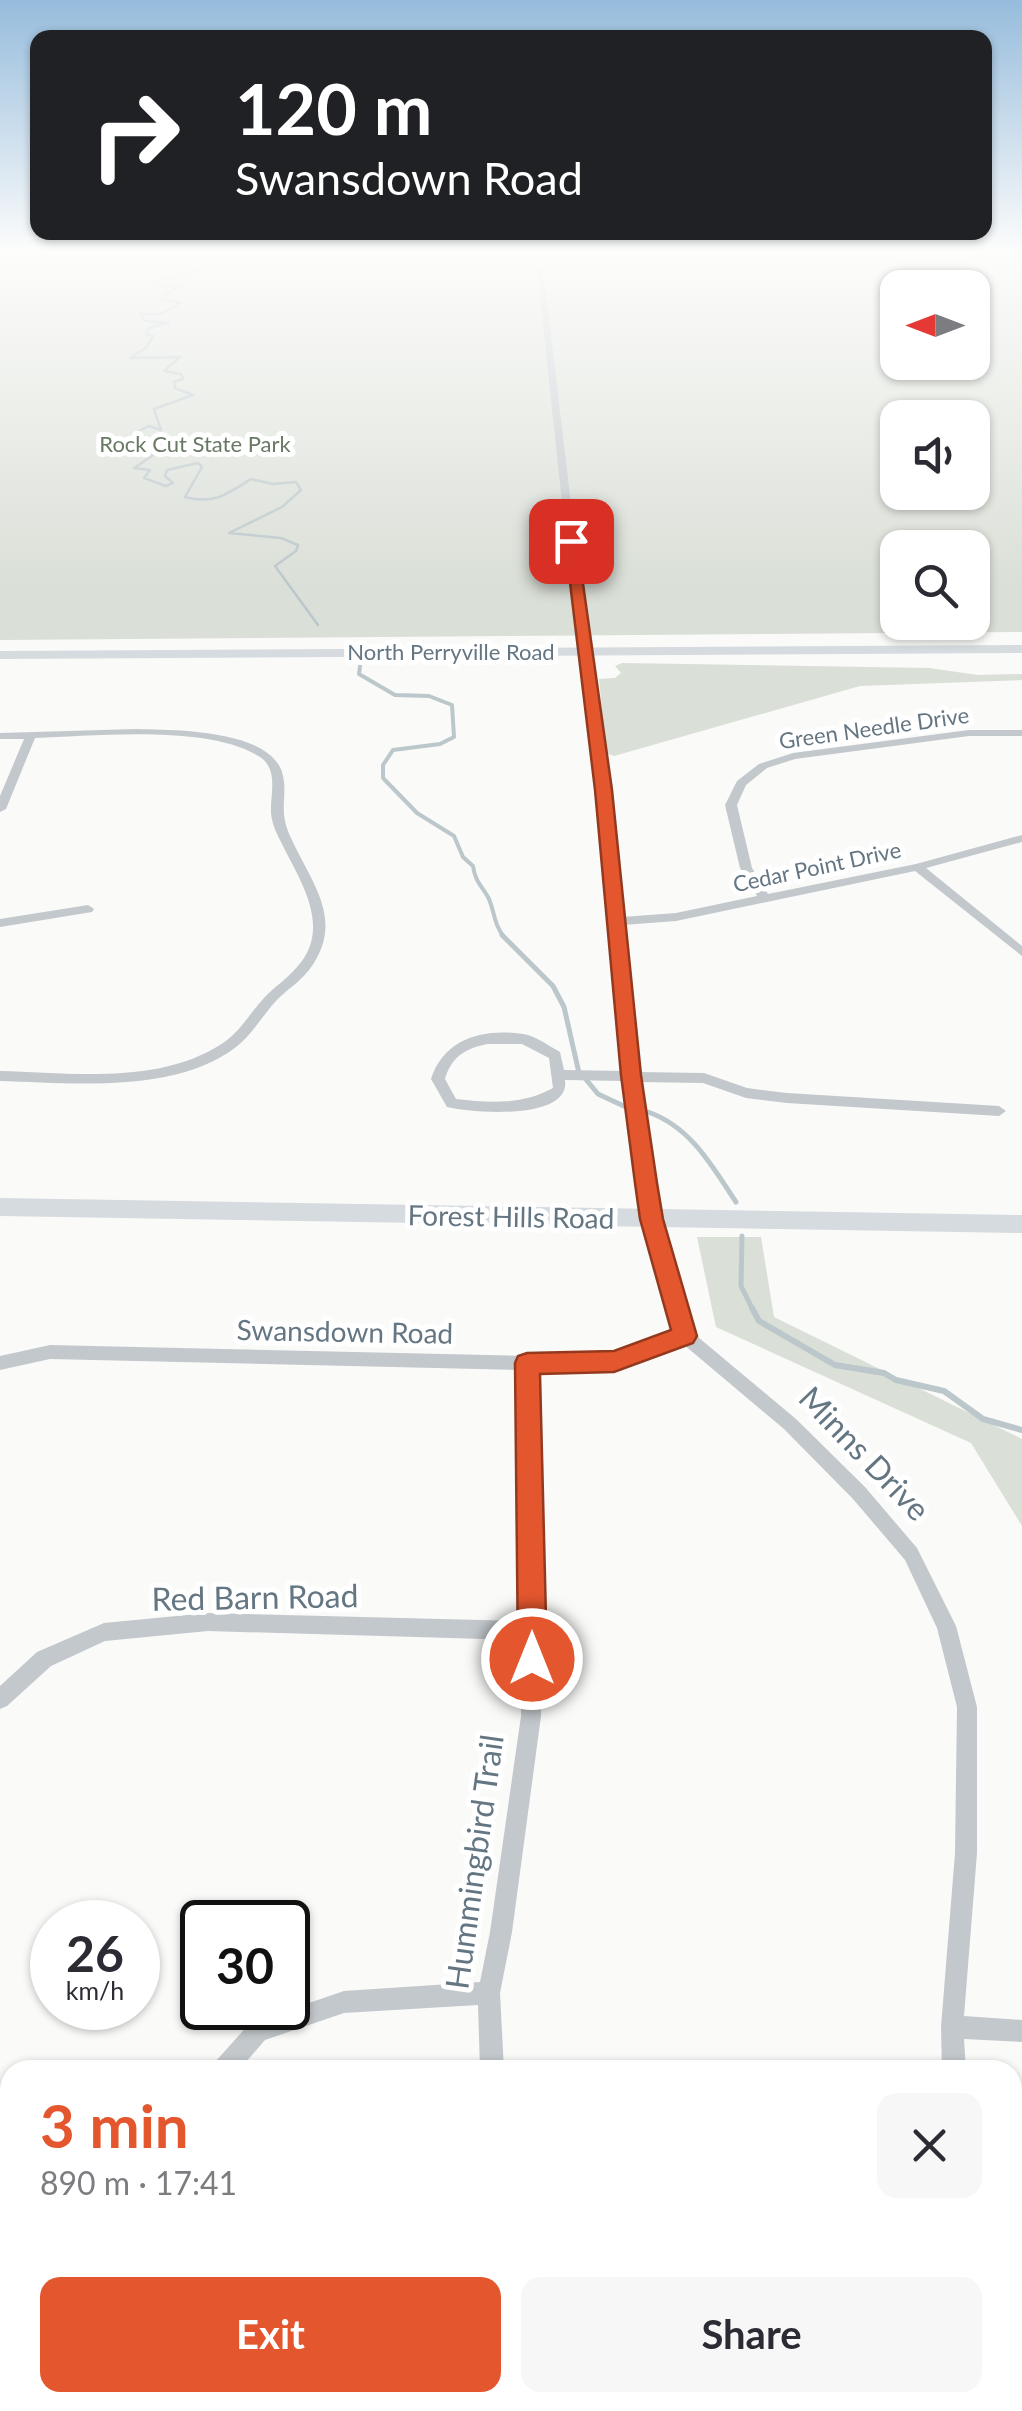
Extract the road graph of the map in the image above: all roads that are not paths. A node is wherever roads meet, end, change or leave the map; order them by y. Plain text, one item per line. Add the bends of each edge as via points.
1 (551, 364) edge
2 (1022, 638) edge
3 (0, 643) edge
4 (583, 646) junction
5 (1022, 650) edge
6 (0, 655) edge
7 (1022, 733) edge
8 (0, 736) edge
9 (30, 736) junction
10 (0, 810) edge
11 (1022, 838) edge
12 (917, 866) junction
13 (764, 898) junction
14 (88, 909) dead end
15 (618, 921) junction
16 (0, 923) edge
17 (1022, 952) edge
18 (558, 1075) junction
19 (631, 1075) junction
20 (0, 1076) edge
21 (999, 1111) dead end
22 (0, 1206) edge
23 (652, 1219) junction
24 (1021, 1226) edge
25 (685, 1336) junction
26 (0, 1363) edge
27 (527, 1363) junction
28 (533, 1631) junction
29 (0, 1699) edge
30 (489, 1993) junction
31 (952, 2027) junction
32 (1022, 2030) edge
33 (232, 2060) edge
34 (492, 2060) edge
35 (954, 2060) edge

1 - 4 street
2 - 4 main road, North Perryville Road
3 - 4 main road, North Perryville Road
4 - 5 main road, North Perryville Road
4 - 6 main road, North Perryville Road
4 - 15 street
7 - 13 street, Green Needle Drive via 793,756 763,766 741,783 732,805 746,868
8 - 9 street
9 - 10 street
9 - 20 street via 205,737 264,755 277,771 278,818 315,894 322,933 303,970 255,1021 201,1060 119,1075
11 - 12 street, Cedar Point Drive
12 - 13 street, Cedar Point Drive
12 - 17 street
13 - 15 street, Cedar Point Drive via 676,917
14 - 16 street
15 - 19 street
18 - 18 street via 560,1090 540,1104 492,1110 452,1102 438,1079 442,1062 458,1045 487,1038 524,1038 556,1055
18 - 19 street
19 - 21 street via 704,1078 787,1098
19 - 23 street
22 - 23 main road, Forest Hills Road
23 - 24 main road, Forest Hills Road
23 - 25 street
25 - 27 street, Swansdown Road via 614,1361
25 - 31 street, Minns Drive via 859,1492 911,1554 946,1626 967,1707 966,1853
26 - 27 street, Swansdown Road via 50,1352
27 - 28 street, Hummingbird Trail
28 - 29 street, Red Barn Road via 208,1622 104,1632 44,1659
28 - 30 street, Hummingbird Trail via 531,1716
30 - 33 street via 344,2002 258,2030
30 - 34 street, Hummingbird Trail
31 - 32 street
31 - 35 street, Minns Drive

